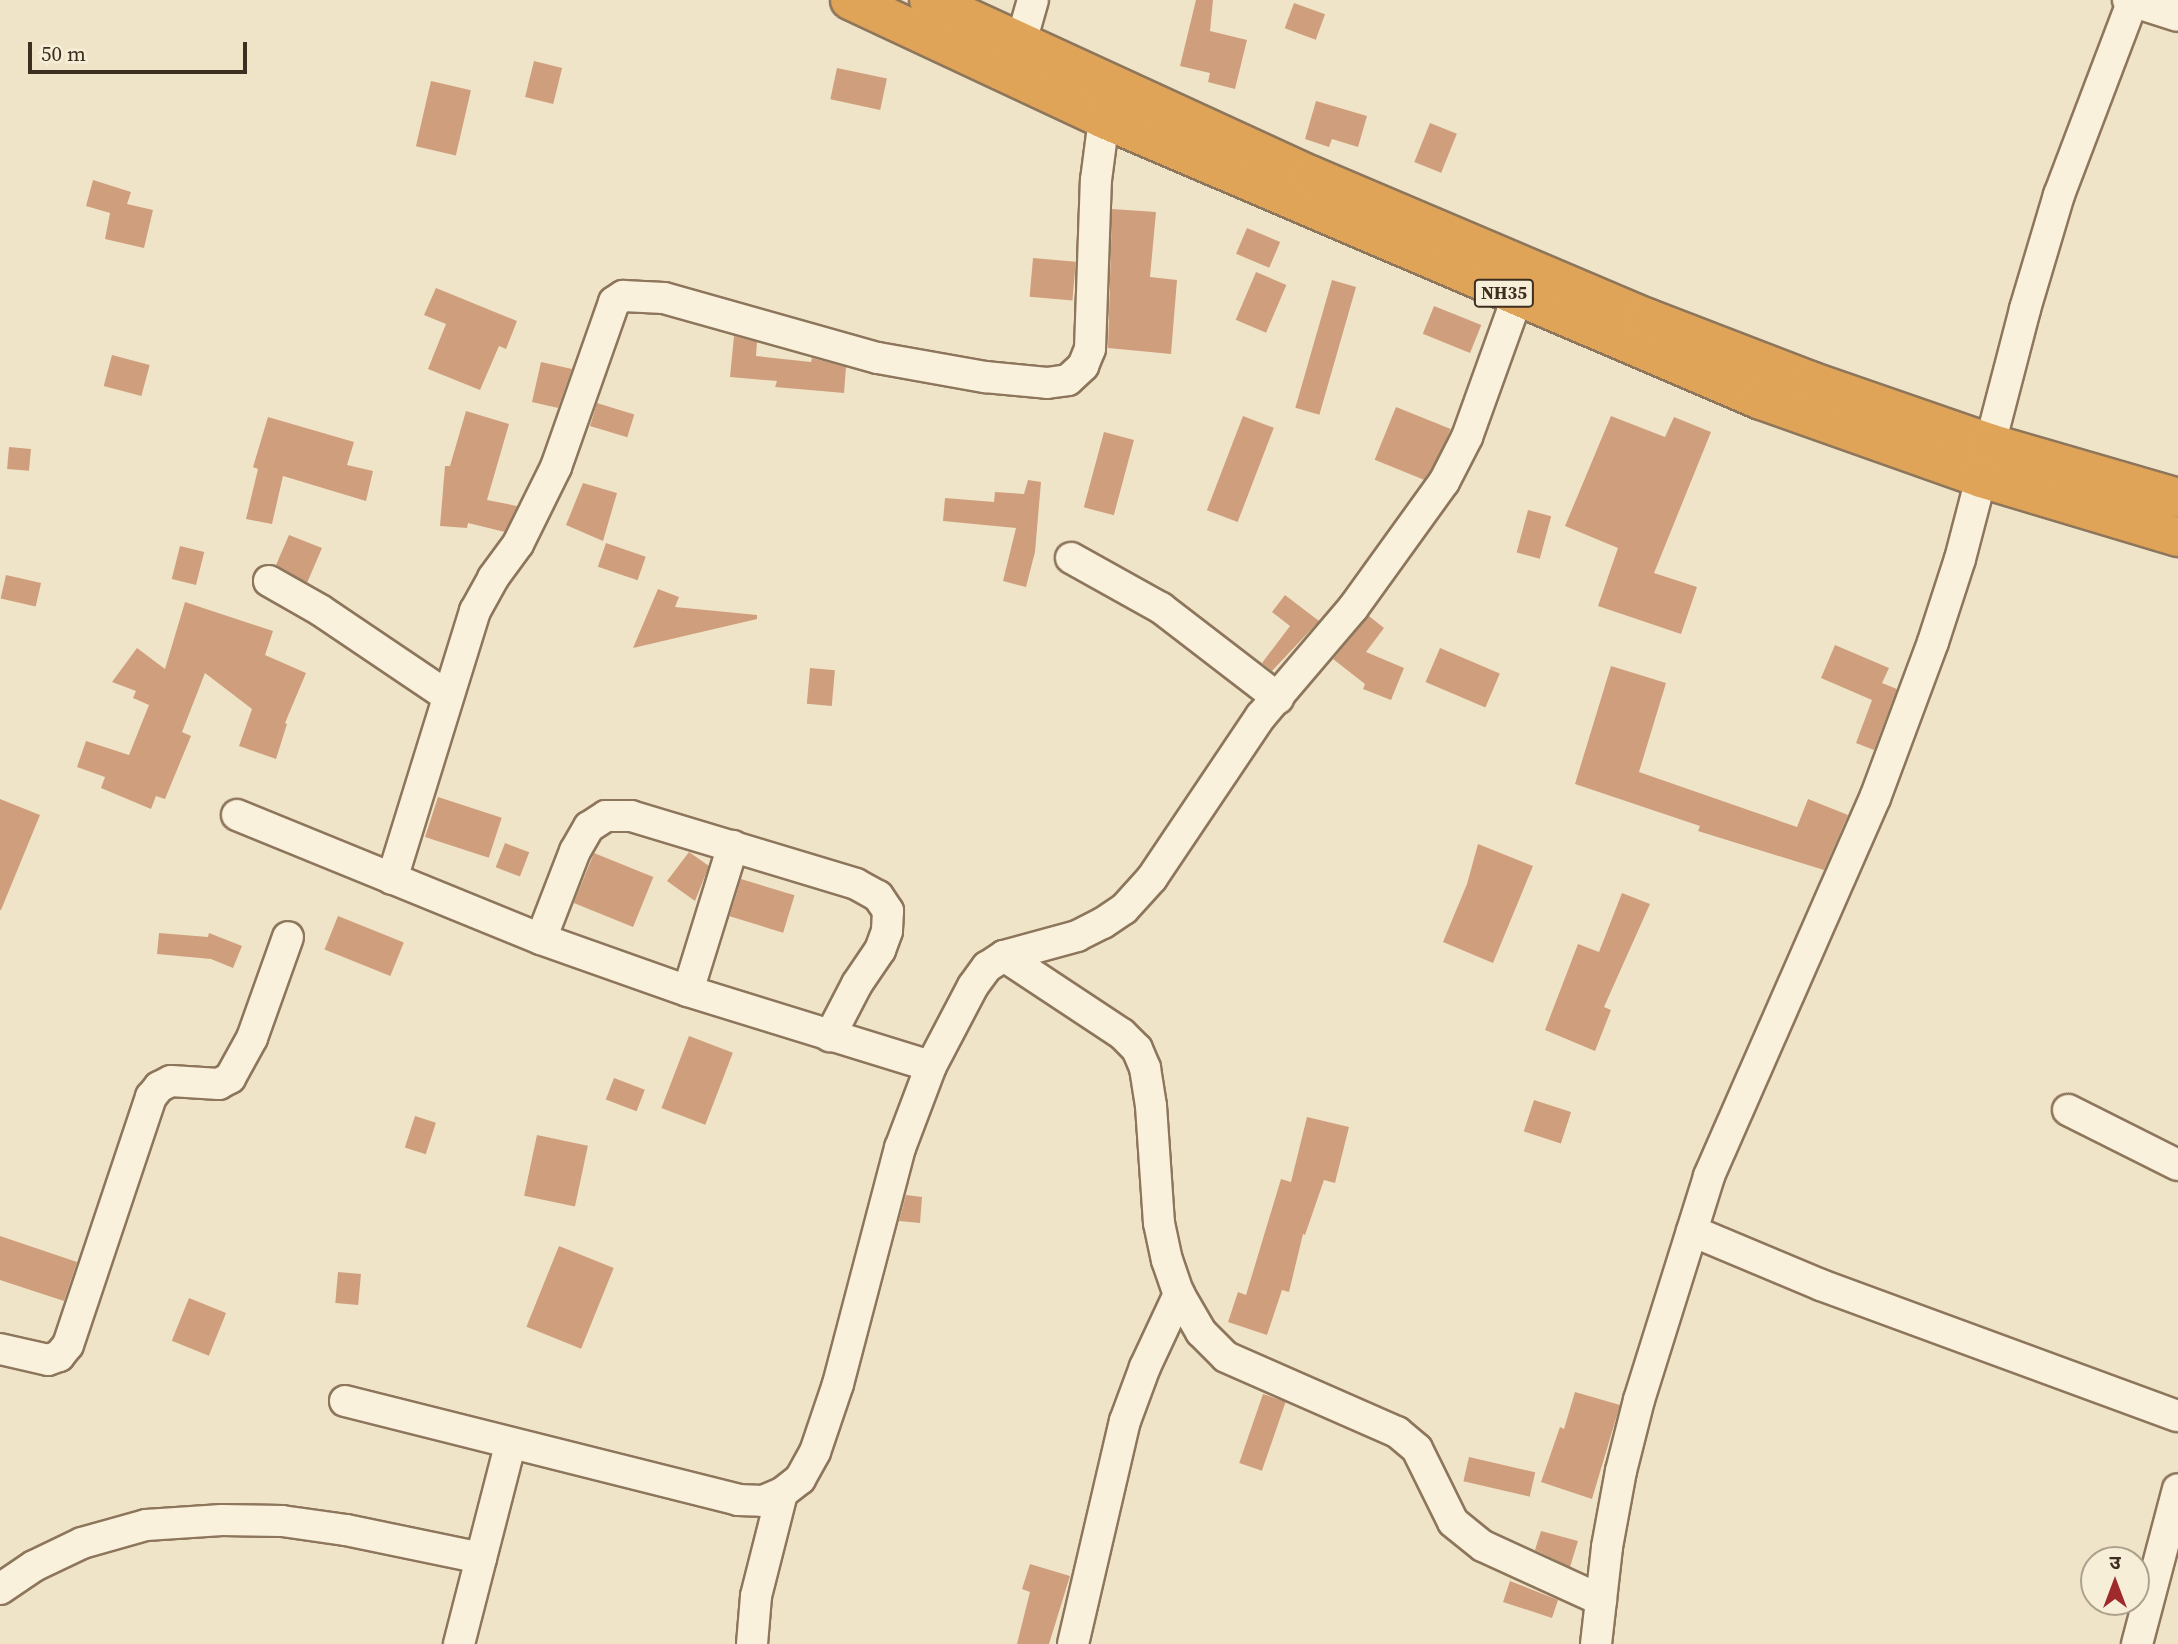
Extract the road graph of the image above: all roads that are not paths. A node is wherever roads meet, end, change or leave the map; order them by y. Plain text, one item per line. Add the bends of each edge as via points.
1 (850, 0) edge
2 (929, 0) edge
3 (1033, 0) edge
4 (2131, 1) edge
5 (2178, 16) edge
6 (1021, 42) junction
7 (1104, 119) junction
8 (1517, 298) junction
9 (1985, 460) junction
10 (2178, 498) edge
11 (2178, 537) edge
12 (1071, 558) dead end
13 (269, 581) dead end
14 (446, 695) junction
15 (1278, 698) junction
16 (237, 816) dead end
17 (733, 846) junction
18 (391, 878) junction
19 (289, 937) dead end
20 (541, 939) junction
21 (1004, 956) junction
22 (688, 991) junction
23 (830, 1037) junction
24 (931, 1066) junction
25 (2068, 1110) dead end
26 (2178, 1165) edge
27 (1692, 1231) junction
28 (1179, 1294) junction
29 (0, 1349) edge
30 (345, 1401) dead end
31 (2178, 1416) edge
32 (510, 1445) junction
33 (2178, 1489) edge
34 (782, 1493) junction
35 (481, 1558) junction
36 (0, 1589) edge
37 (1601, 1600) junction
38 (459, 1644) edge
39 (752, 1644) edge
40 (1073, 1644) edge
41 (1596, 1644) edge
42 (2137, 1644) edge

1 - 7 highway, NH35
2 - 6 highway, NH35
3 - 6 street
4 - 5 street
4 - 9 street via 2059,195
6 - 9 highway, NH35 via 1312,176 1647,318 1810,381
7 - 8 highway, NH35
7 - 14 street via 1096,180 1090,348 1083,366 1068,380 1046,383 985,377 878,358 664,299 638,295 614,302 556,467 518,544 475,611
8 - 9 highway, NH35 via 1761,401
8 - 15 street via 1467,437 1444,482 1353,608
9 - 10 highway, NH35
9 - 11 highway, NH35
9 - 27 street via 1933,642 1875,798 1710,1176
12 - 15 street via 1161,608
13 - 14 street
14 - 18 street
15 - 21 street via 1261,716 1152,878 1124,909 1077,936
16 - 18 street
17 - 20 street via 631,816 606,816 589,827 575,851
17 - 22 street
17 - 23 street via 856,884 878,896 888,911 880,950
18 - 20 street
19 - 29 street via 252,1038 230,1078 219,1084 171,1081 151,1097 68,1345 48,1360
20 - 22 street
21 - 24 street via 987,967 973,986
21 - 28 street via 1122,1034 1137,1049 1151,1107 1159,1223
22 - 23 street
23 - 24 street
24 - 34 street via 900,1148 838,1384 815,1452 800,1479
25 - 26 street
27 - 31 street via 1821,1285
27 - 37 street via 1621,1471
28 - 37 street via 1201,1332 1226,1357 1397,1432 1417,1449 1453,1522 1483,1546
28 - 40 street via 1125,1421
30 - 32 street
32 - 34 street via 738,1500 764,1501
32 - 35 street
33 - 42 street
34 - 39 street via 756,1596
35 - 36 street via 346,1530 282,1521 222,1520 146,1525 82,1543
35 - 38 street
37 - 41 street

